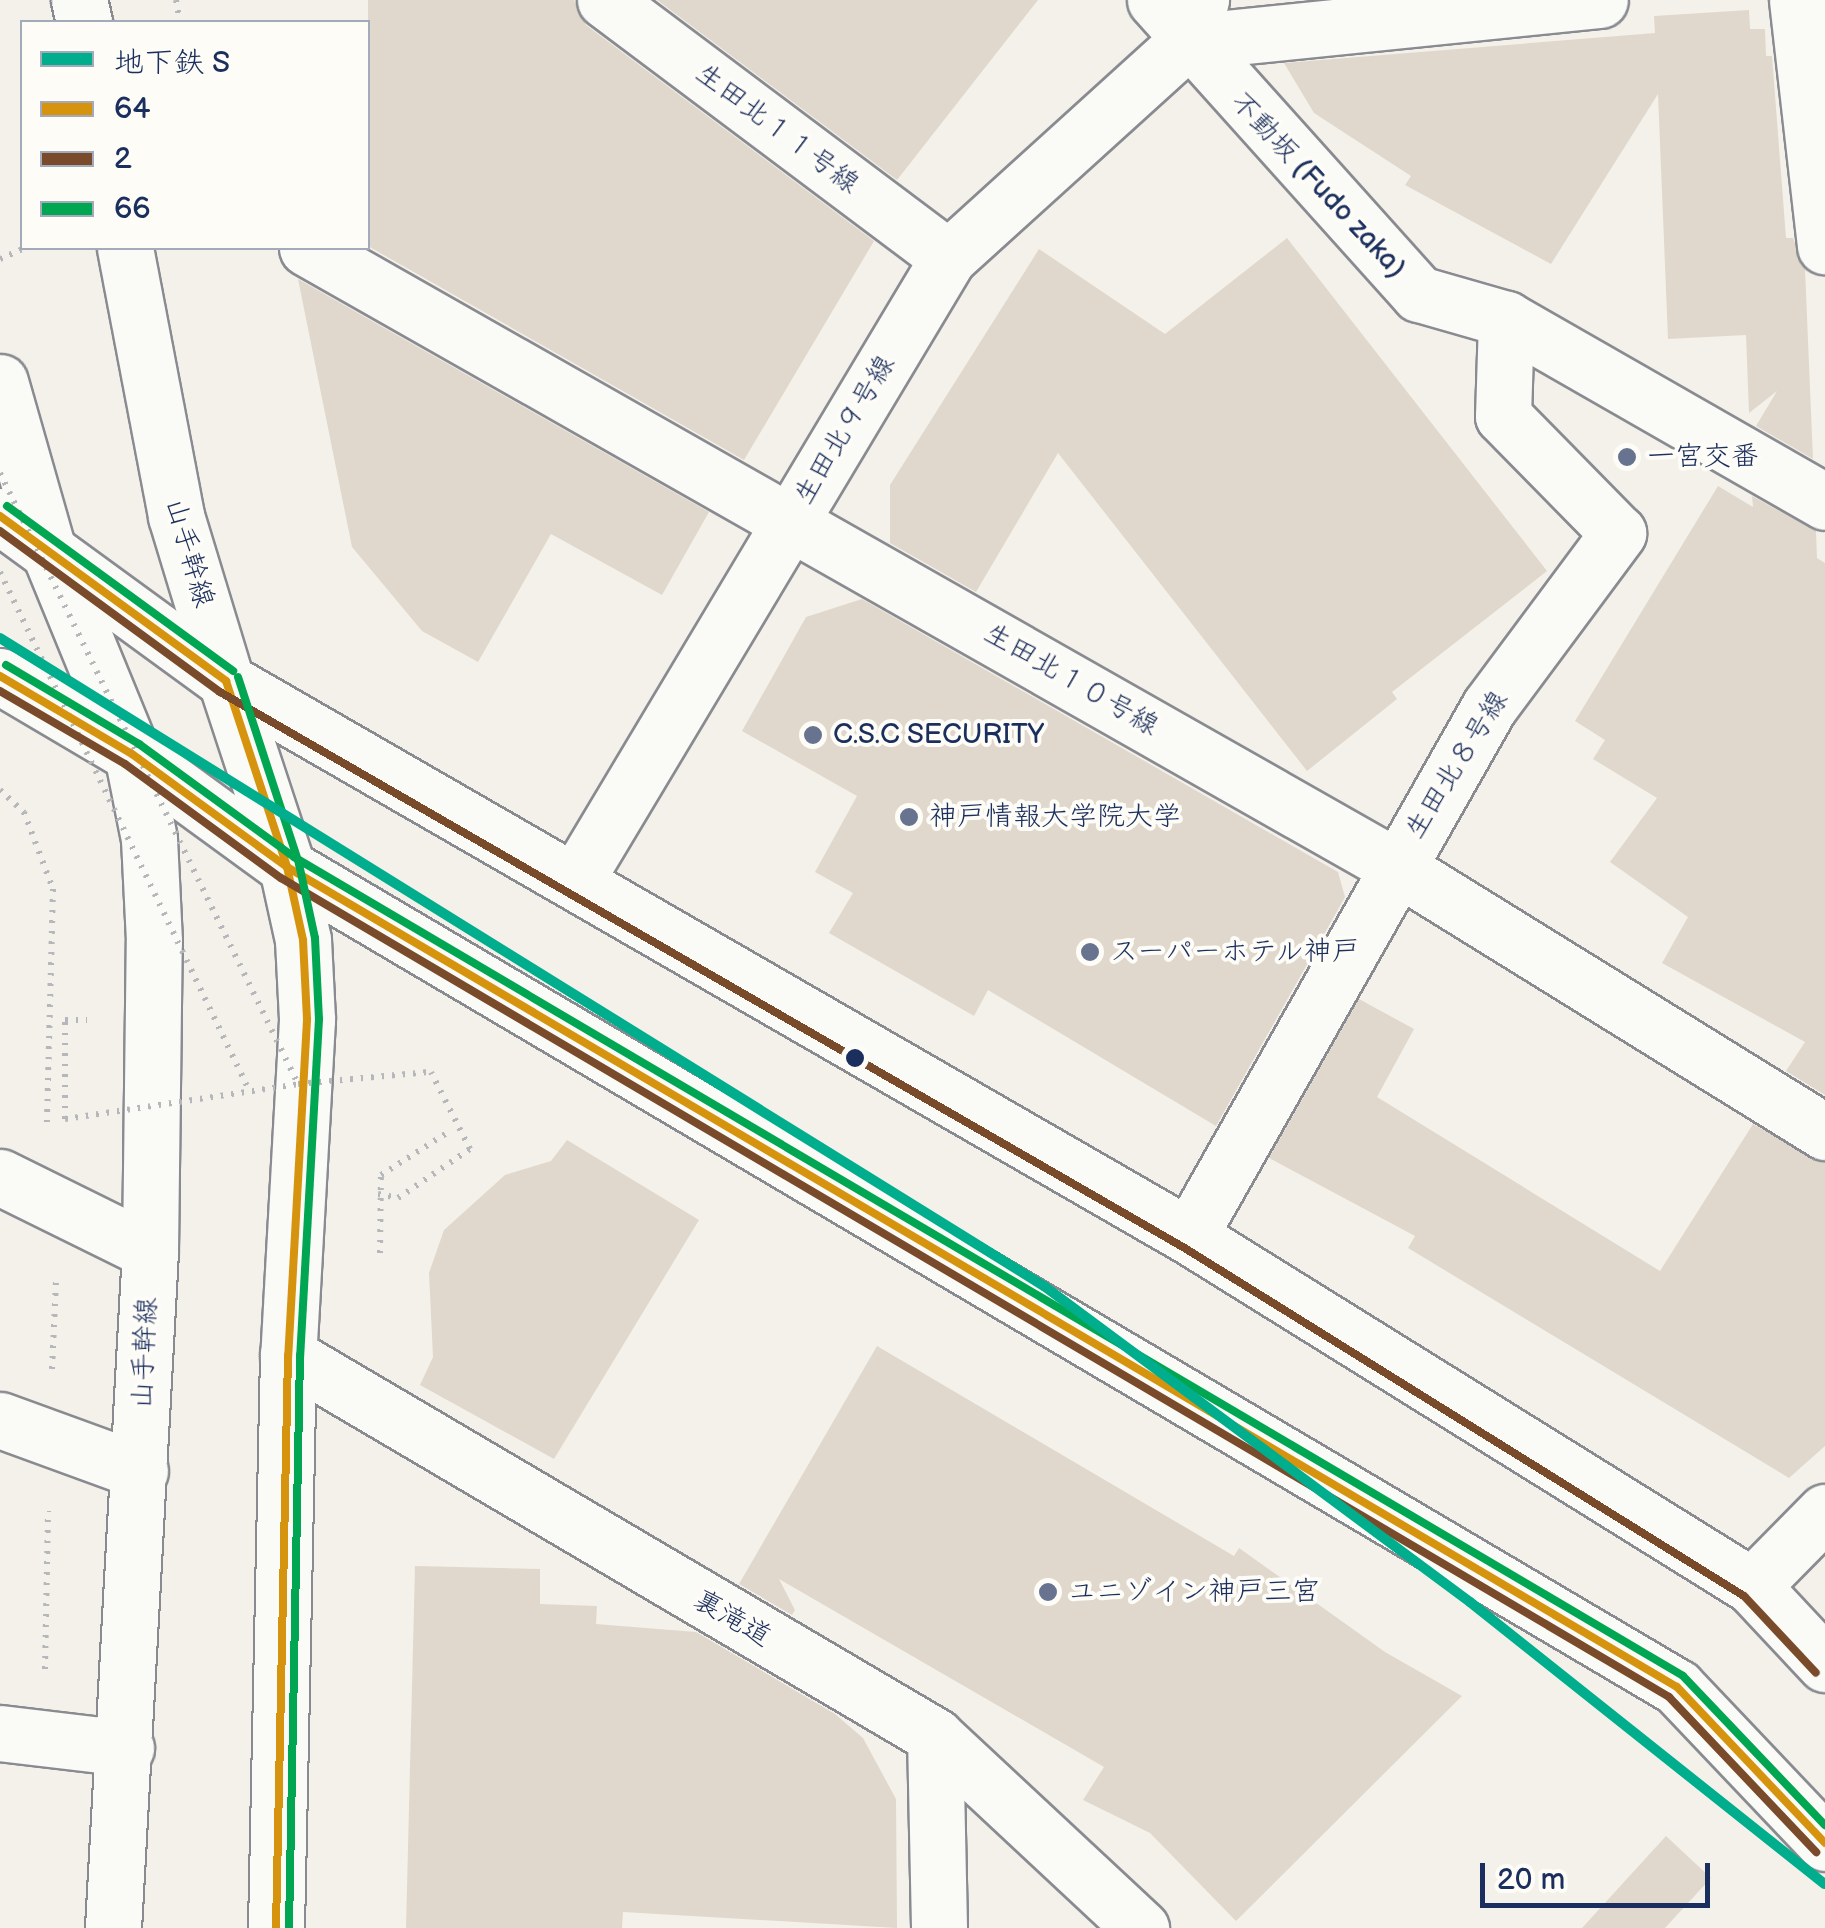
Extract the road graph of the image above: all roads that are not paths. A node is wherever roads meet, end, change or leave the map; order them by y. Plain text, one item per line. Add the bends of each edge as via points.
1 (605, 0) edge
2 (1600, 0) edge
3 (1797, 0) edge
4 (1180, 14) edge
5 (1825, 246) edge
6 (125, 250) edge
7 (311, 250) edge
8 (948, 258) junction
9 (1506, 319) junction
10 (0, 382) edge
11 (1825, 502) edge
12 (0, 516) edge
13 (791, 520) junction
14 (46, 544) junction
15 (0, 676) edge
16 (226, 682) junction
17 (132, 754) junction
18 (1396, 866) junction
19 (287, 867) junction
20 (576, 878) junction
21 (1825, 1132) edge
22 (0, 1177) edge
23 (1188, 1236) junction
24 (150, 1251) junction
25 (288, 1355) junction
26 (0, 1420) edge
27 (140, 1470) junction
28 (1825, 1512) edge
29 (1752, 1586) junction
30 (1825, 1664) edge
31 (0, 1733) edge
32 (935, 1736) junction
33 (126, 1748) junction
34 (1825, 1843) edge
35 (113, 1928) edge
36 (276, 1928) edge
37 (939, 1928) edge
38 (1141, 1928) edge

1 - 8 street, 生田北１１号線
2 - 4 street
3 - 5 street
4 - 8 street, 生田北９号線
4 - 9 street, 不動坂 (Fudo zaka) via 1420,294
6 - 16 street, 山手幹線 via 176,516
7 - 13 street, 生田北１０号線
8 - 13 street, 生田北９号線
9 - 11 street, 不動坂 (Fudo zaka)
9 - 18 street, 生田北８号線 via 1503,416 1618,533 1489,707
10 - 14 street, 山手幹線
12 - 14 street
13 - 18 street, 生田北１０号線
13 - 20 street, 生田北９号線
14 - 16 street
14 - 17 street, 山手幹線
15 - 17 street
16 - 19 street, 山手幹線
16 - 20 street
17 - 19 street
17 - 24 street, 山手幹線 via 149,838 154,941
18 - 21 street, 生田北１０号線
18 - 23 street, 生田北８号線
19 - 25 street, 山手幹線 via 303,940 307,1020
19 - 34 street via 1677,1686
20 - 23 street
22 - 24 street
23 - 29 street
24 - 27 street, 山手幹線
25 - 32 street, 裏滝道
25 - 36 street, 山手幹線
26 - 27 street
27 - 33 street, 山手幹線
28 - 29 street
29 - 30 street
31 - 33 street
32 - 37 street
32 - 38 street, 裏滝道
33 - 35 street, 山手幹線

